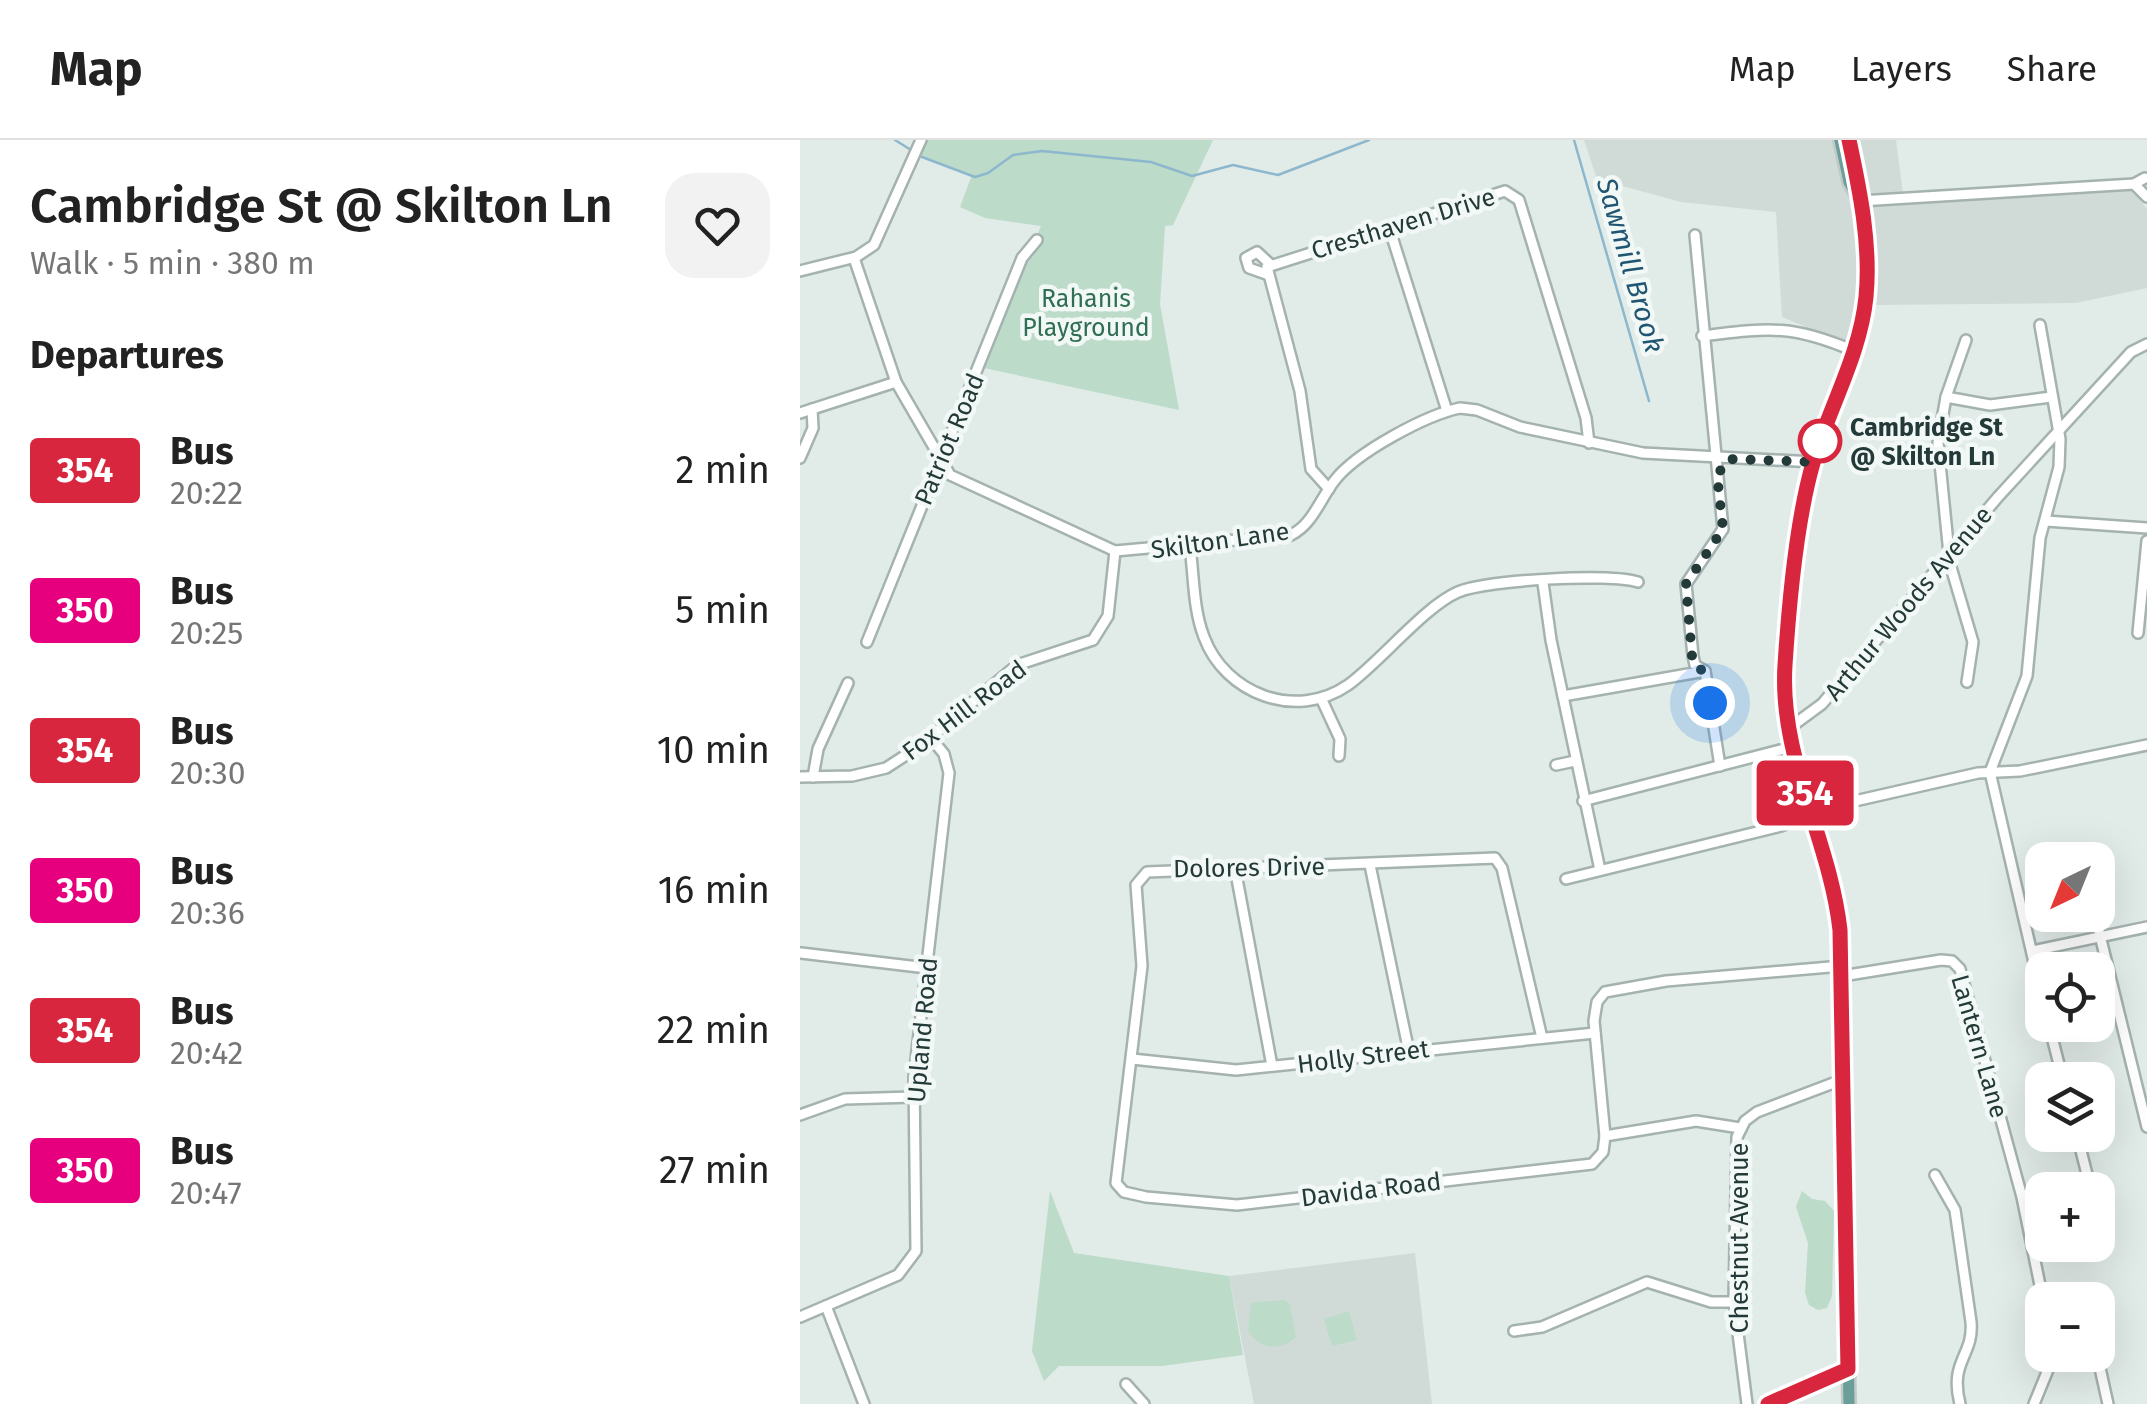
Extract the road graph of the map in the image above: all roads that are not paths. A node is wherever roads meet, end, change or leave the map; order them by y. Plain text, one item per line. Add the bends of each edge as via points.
1 (921, 140) edge
2 (1837, 140) edge
3 (1849, 140) edge
4 (2145, 178) edge
5 (2134, 184) junction
6 (2147, 196) edge
7 (1860, 201) junction
8 (1389, 227) junction
9 (1694, 235) dead end
10 (1036, 240) dead end
11 (854, 258) junction
12 (800, 272) edge
13 (2040, 325) dead end
14 (1702, 336) junction
15 (1966, 340) dead end
16 (2147, 344) edge
17 (1854, 350) junction
18 (896, 382) junction
19 (1946, 396) junction
20 (2051, 397) junction
21 (812, 410) junction
22 (1447, 411) junction
23 (800, 414) edge
24 (2059, 432) junction
25 (1589, 443) junction
26 (800, 458) edge
27 (1715, 458) junction
28 (1729, 459) junction
29 (1814, 462) junction
30 (939, 464) junction
31 (1717, 475) junction
32 (1328, 489) junction
33 (2046, 521) junction
34 (2147, 528) edge
35 (2147, 542) edge
36 (1190, 547) junction
37 (1115, 551) junction
38 (1952, 554) junction
39 (1544, 582) junction
40 (1638, 582) dead end
41 (2138, 632) dead end
42 (867, 642) dead end
43 (1705, 672) junction
44 (1967, 682) dead end
45 (848, 683) dead end
46 (1564, 696) junction
47 (1321, 698) junction
48 (1788, 729) junction
49 (931, 738) junction
50 (2147, 745) edge
51 (1792, 747) junction
52 (1339, 756) dead end
53 (1575, 760) junction
54 (1556, 765) dead end
55 (1720, 766) junction
56 (1990, 775) junction
57 (800, 777) edge
58 (812, 777) junction
59 (1584, 801) junction
60 (1811, 814) junction
61 (1370, 865) junction
62 (1235, 868) junction
63 (1600, 870) junction
64 (1566, 879) dead end
65 (2147, 926) edge
66 (2099, 932) edge
67 (2100, 936) junction
68 (2032, 951) joint
69 (801, 953) edge
70 (927, 968) junction
71 (1842, 971) junction
72 (1594, 1033) junction
73 (1542, 1038) junction
74 (1409, 1052) junction
75 (1132, 1060) junction
76 (1272, 1066) junction
77 (1844, 1079) junction
78 (2143, 1096) edge
79 (913, 1097) junction
80 (800, 1115) edge
81 (2147, 1126) edge
82 (1740, 1128) junction
83 (1606, 1136) junction
84 (1935, 1175) dead end
85 (1119, 1188) joint
86 (2040, 1282) edge
87 (1734, 1302) junction
88 (826, 1306) junction
89 (800, 1317) edge
90 (1514, 1331) dead end
91 (1848, 1369) junction
92 (2047, 1372) edge
93 (2101, 1372) edge
94 (1126, 1384) dead end
95 (864, 1404) edge
96 (1144, 1404) edge
97 (1747, 1404) edge
98 (1768, 1404) edge
99 (1849, 1404) edge
100 (1960, 1404) edge
101 (2034, 1404) edge
102 (2108, 1404) edge

1 - 11 street via 881,236
2 - 7 main road
3 - 7 main road
4 - 5 street
5 - 6 street
5 - 7 street
7 - 17 main road via 1867,281
8 - 22 street
8 - 25 street, Cresthaven Drive via 1503,192 1517,196
8 - 32 street, Cresthaven Drive via 1268,269 1300,391 1310,469
9 - 14 street
10 - 30 street, Patriot Road via 1022,258
11 - 12 street
11 - 18 street
13 - 20 street
14 - 17 street via 1779,327
14 - 27 street
15 - 19 street
16 - 24 street, Arthur Woods Avenue via 2131,352
17 - 29 main road
18 - 21 street
18 - 30 street
19 - 20 street via 1990,405
19 - 38 street via 1938,432
20 - 24 street
21 - 23 street
21 - 26 street
22 - 25 street via 1474,409
22 - 32 street, Skilton Lane via 1356,460
24 - 33 street
24 - 38 street, Arthur Woods Avenue
25 - 27 street
27 - 28 street
27 - 31 street
28 - 29 street
28 - 31 street
29 - 48 main road via 1785,658
30 - 37 street, Skilton Lane via 953,477
30 - 42 street, Patriot Road
31 - 43 street via 1723,529 1686,584 1692,656
32 - 36 street, Skilton Lane via 1294,534
33 - 34 street
33 - 56 street via 2027,676
35 - 41 street
36 - 37 street, Skilton Lane
36 - 47 street via 1201,629 1225,671 1274,699
37 - 49 street, Fox Hill Road via 1108,616 1096,638 1017,665
38 - 44 street via 1973,642
38 - 48 street, Arthur Woods Avenue via 1822,704
39 - 40 street via 1612,575
39 - 46 street
39 - 47 street via 1456,594 1352,682
43 - 46 street
43 - 55 street
45 - 58 street
46 - 53 street
47 - 52 street via 1339,737
48 - 51 main road
49 - 58 street, Fox Hill Road via 872,772
49 - 70 street, Upland Road via 948,761 949,778
50 - 56 street
51 - 55 street
51 - 60 main road
53 - 54 street
53 - 59 street
55 - 59 street
56 - 60 street
56 - 68 street
57 - 58 street, Fox Hill Road
59 - 63 street
60 - 63 street
60 - 71 main road via 1836,902
61 - 62 street, Dolores Drive
61 - 73 street, Dolores Drive via 1496,859
61 - 74 street
62 - 75 street, Dolores Drive via 1152,870 1137,880 1142,966
62 - 76 street
63 - 64 street
65 - 67 street
66 - 67 street
67 - 68 street
67 - 78 street
69 - 70 street
70 - 79 street, Upland Road
71 - 72 street via 1616,987 1597,1002
71 - 77 main road
71 - 86 street, Lantern Lane via 1940,960 1960,969
72 - 73 street, Holly Street
72 - 83 street
73 - 74 street, Holly Street
74 - 76 street, Holly Street
75 - 76 street, Holly Street via 1204,1070
75 - 85 street, Dolores Drive
77 - 82 street, Chestnut Avenue via 1757,1112
77 - 91 main road
78 - 81 street
79 - 80 street via 846,1098
79 - 88 street, Upland Road via 914,1256 898,1275
82 - 83 street via 1690,1122
82 - 87 street, Chestnut Avenue via 1734,1152
83 - 85 street, Davida Road via 1602,1154 1588,1165 1264,1202 1191,1202
84 - 100 street via 1958,1220 1972,1322 1955,1374
87 - 90 street via 1647,1282 1542,1327
87 - 97 street, Chestnut Avenue
88 - 89 street, Upland Road
88 - 95 street
91 - 98 main road
91 - 99 main road
92 - 101 street
93 - 102 street
94 - 96 street

